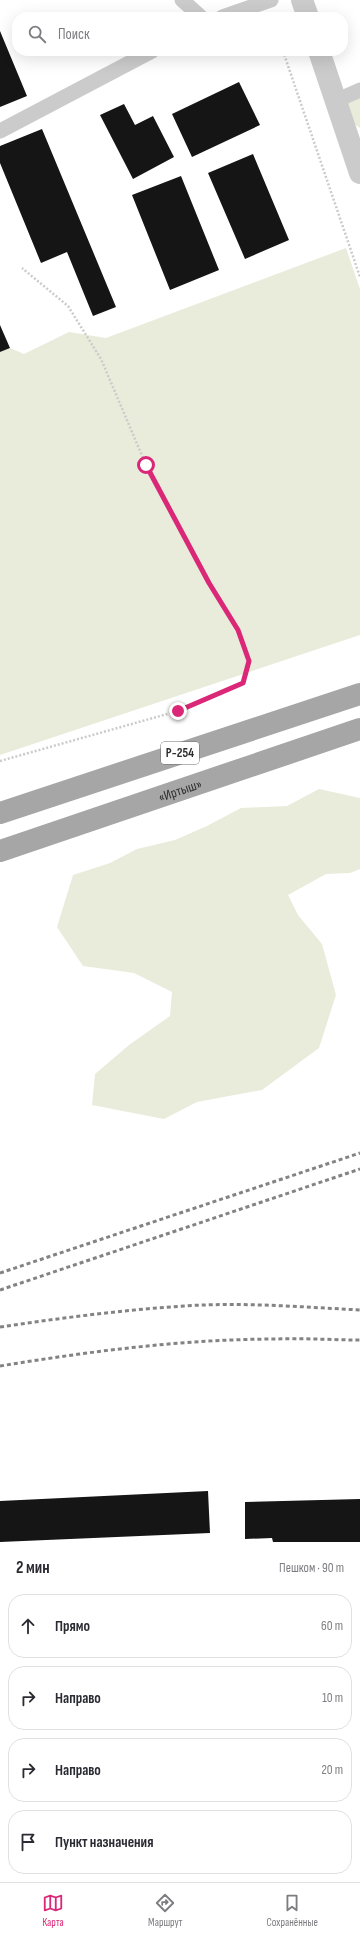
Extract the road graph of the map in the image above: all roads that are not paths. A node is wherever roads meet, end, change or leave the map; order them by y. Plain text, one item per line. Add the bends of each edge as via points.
1 (182, 0) edge
2 (271, 0) edge
3 (302, 0) edge
4 (195, 12) edge
5 (236, 12) edge
6 (306, 12) edge
7 (142, 56) edge
8 (321, 56) edge
9 (360, 90) edge
10 (335, 100) junction
11 (0, 131) edge
12 (360, 173) edge
13 (360, 694) edge
14 (360, 729) edge
15 (0, 813) edge
16 (0, 851) edge

1 - 4 lane
2 - 5 lane
3 - 6 street
7 - 11 lane
8 - 10 street
9 - 10 lane
10 - 12 street
13 - 15 main road, Р-254
14 - 16 main road, «Иртыш» / Р-254

